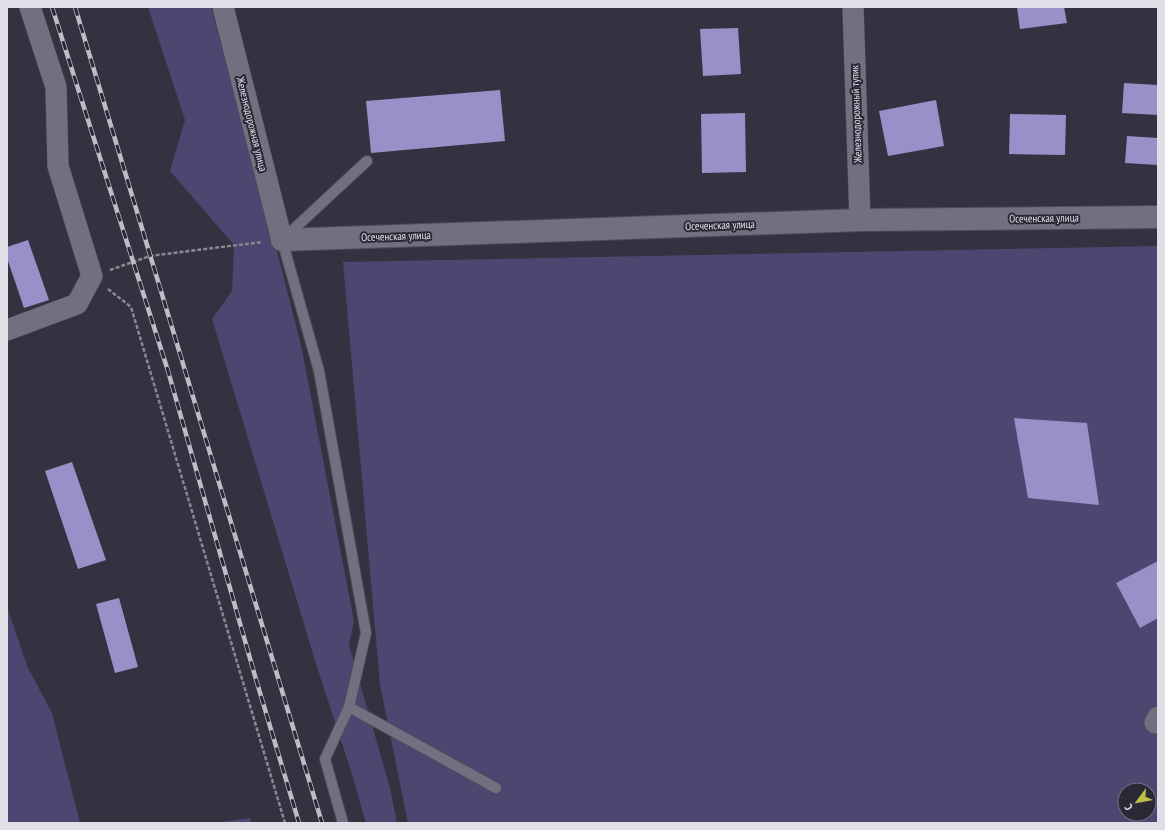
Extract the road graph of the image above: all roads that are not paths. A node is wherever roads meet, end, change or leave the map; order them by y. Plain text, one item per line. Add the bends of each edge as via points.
1 (30, 7) edge
2 (223, 7) edge
3 (853, 7) edge
4 (367, 162) dead end
5 (1158, 217) edge
6 (860, 220) junction
7 (282, 240) junction
8 (7, 330) edge
9 (349, 707) junction
10 (496, 788) dead end
11 (343, 823) edge

1 - 8 street via 56,87 58,166 92,276 77,304
2 - 7 street, Железнодорожная улица
3 - 6 street, Железнодорожный тупик
4 - 7 lane
5 - 6 street, Осеченская улица
6 - 7 street, Осеченская улица
7 - 9 lane via 318,371 366,633
9 - 10 lane
9 - 11 lane via 325,759

